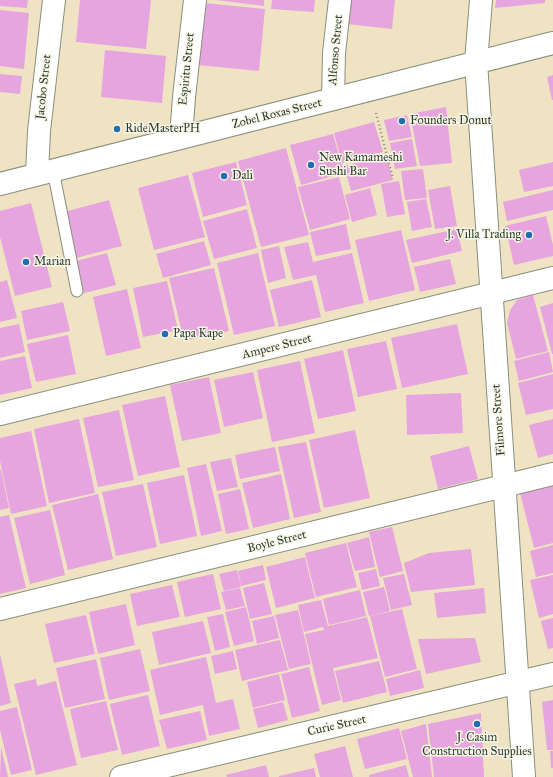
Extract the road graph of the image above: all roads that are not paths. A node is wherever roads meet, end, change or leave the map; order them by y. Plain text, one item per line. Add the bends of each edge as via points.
1 (54, 0) edge
2 (195, 0) edge
3 (340, 0) edge
4 (481, 0) edge
5 (553, 43) edge
6 (476, 62) junction
7 (333, 100) junction
8 (181, 137) junction
9 (45, 172) junction
10 (0, 184) edge
11 (553, 278) edge
12 (77, 291) dead end
13 (491, 295) junction
14 (0, 414) edge
15 (553, 474) edge
16 (504, 487) junction
17 (0, 609) edge
18 (553, 674) edge
19 (517, 684) junction
20 (121, 777) edge
21 (524, 777) edge

1 - 9 street, Jacobo Street via 39,131
2 - 8 street, Espiritu Street
3 - 7 street, Alfonso Street via 334,53
4 - 6 street, Filmore Street
5 - 6 street, Zobel Roxas Street
6 - 7 street, Zobel Roxas Street
6 - 13 street, Filmore Street
7 - 8 street, Zobel Roxas Street
8 - 9 street, Zobel Roxas Street
9 - 10 street, Zobel Roxas Street
9 - 12 lane
11 - 13 street, Ampere Street
13 - 14 street, Ampere Street
13 - 16 street, Filmore Street
15 - 16 street, Boyle Street
16 - 17 street, Boyle Street
16 - 19 street, Filmore Street
18 - 19 street, Curie Street
19 - 20 street, Curie Street
19 - 21 street, Filmore Street

